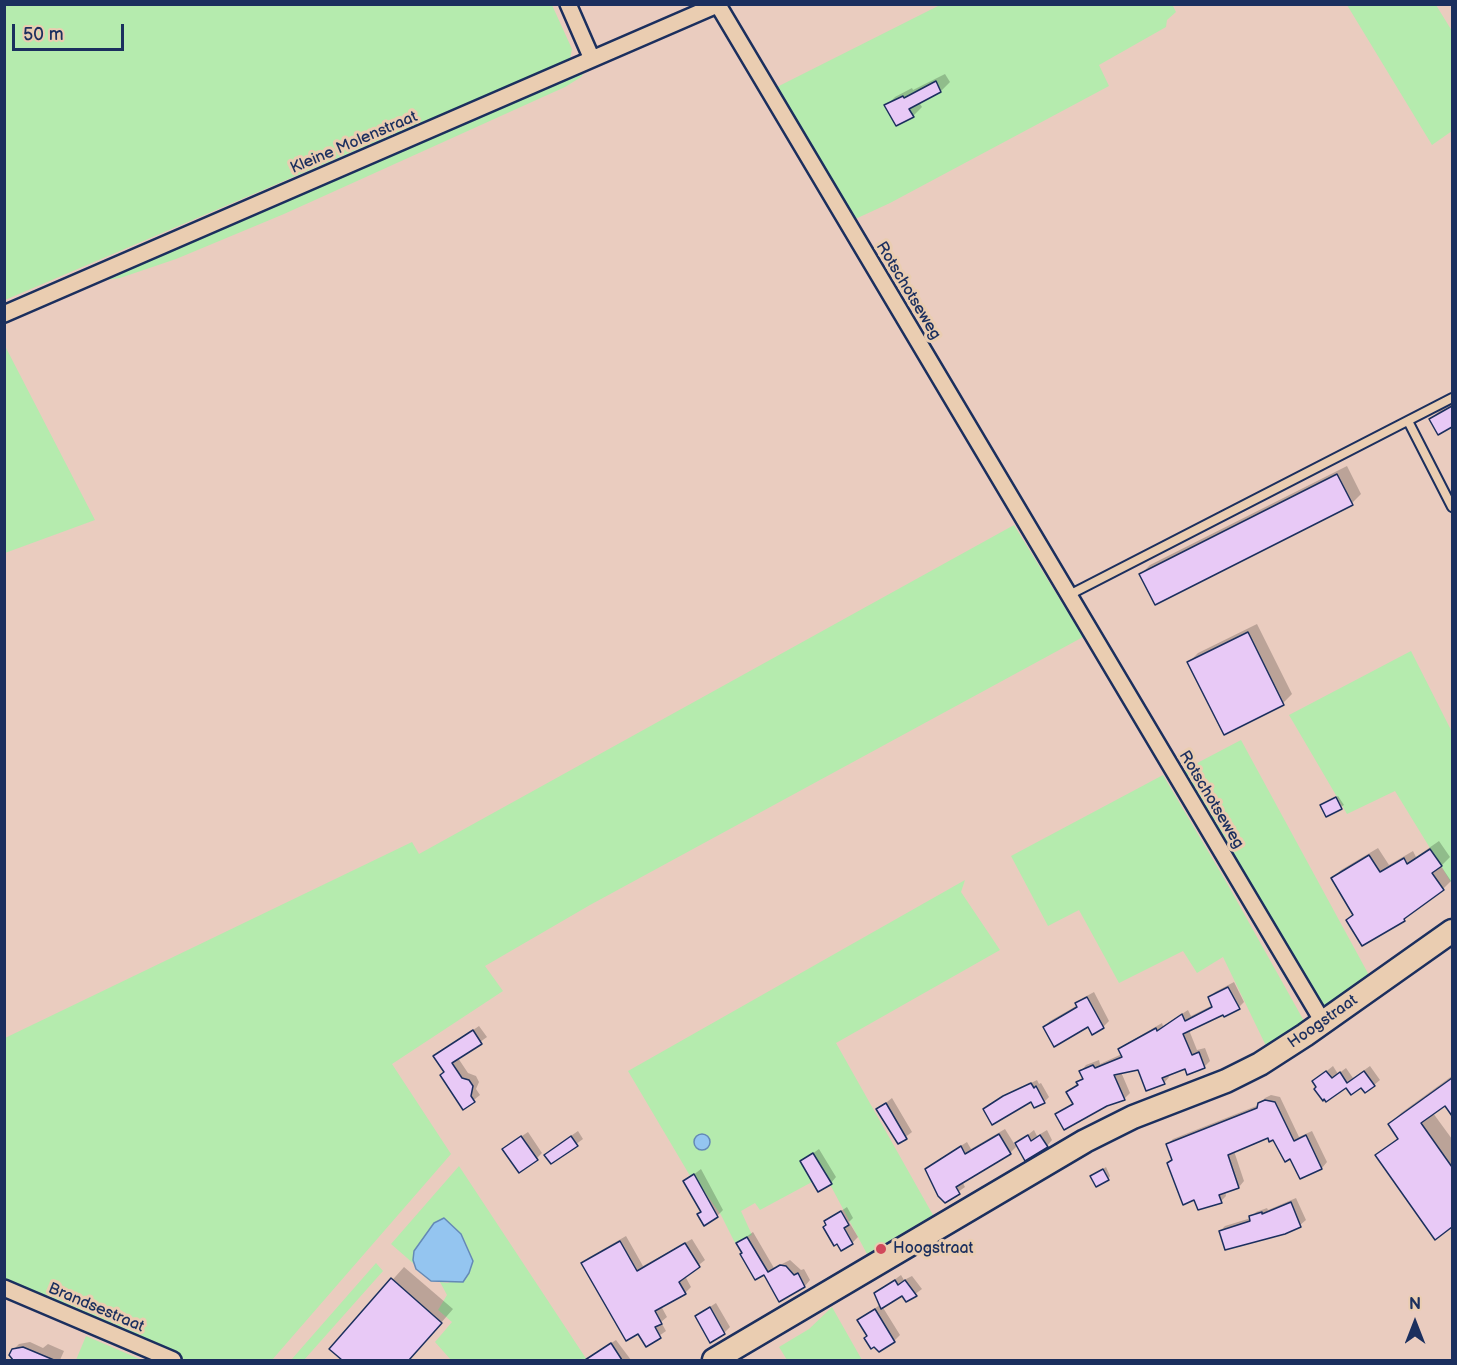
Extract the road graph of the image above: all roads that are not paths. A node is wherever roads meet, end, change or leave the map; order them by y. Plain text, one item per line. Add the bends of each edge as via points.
1 (568, 4) edge
2 (718, 5) edge
3 (592, 59) junction
4 (4, 314) edge
5 (1452, 398) edge
6 (1408, 421) junction
7 (1452, 507) edge
8 (1069, 594) junction
9 (1452, 931) edge
10 (1323, 1022) junction
11 (4, 1288) edge
12 (173, 1360) edge
13 (714, 1360) edge

1 - 3 street
2 - 3 street, Kleine Molenstraat
2 - 8 street, Rotschotseweg
3 - 4 street, Kleine Molenstraat
5 - 6 lane
6 - 7 lane
6 - 8 lane
8 - 10 street, Rotschotseweg
9 - 10 street, Hoogstraat
10 - 13 street, Hoogstraat via 1245,1072 1132,1117 1076,1146
11 - 12 street, Brandsestraat

